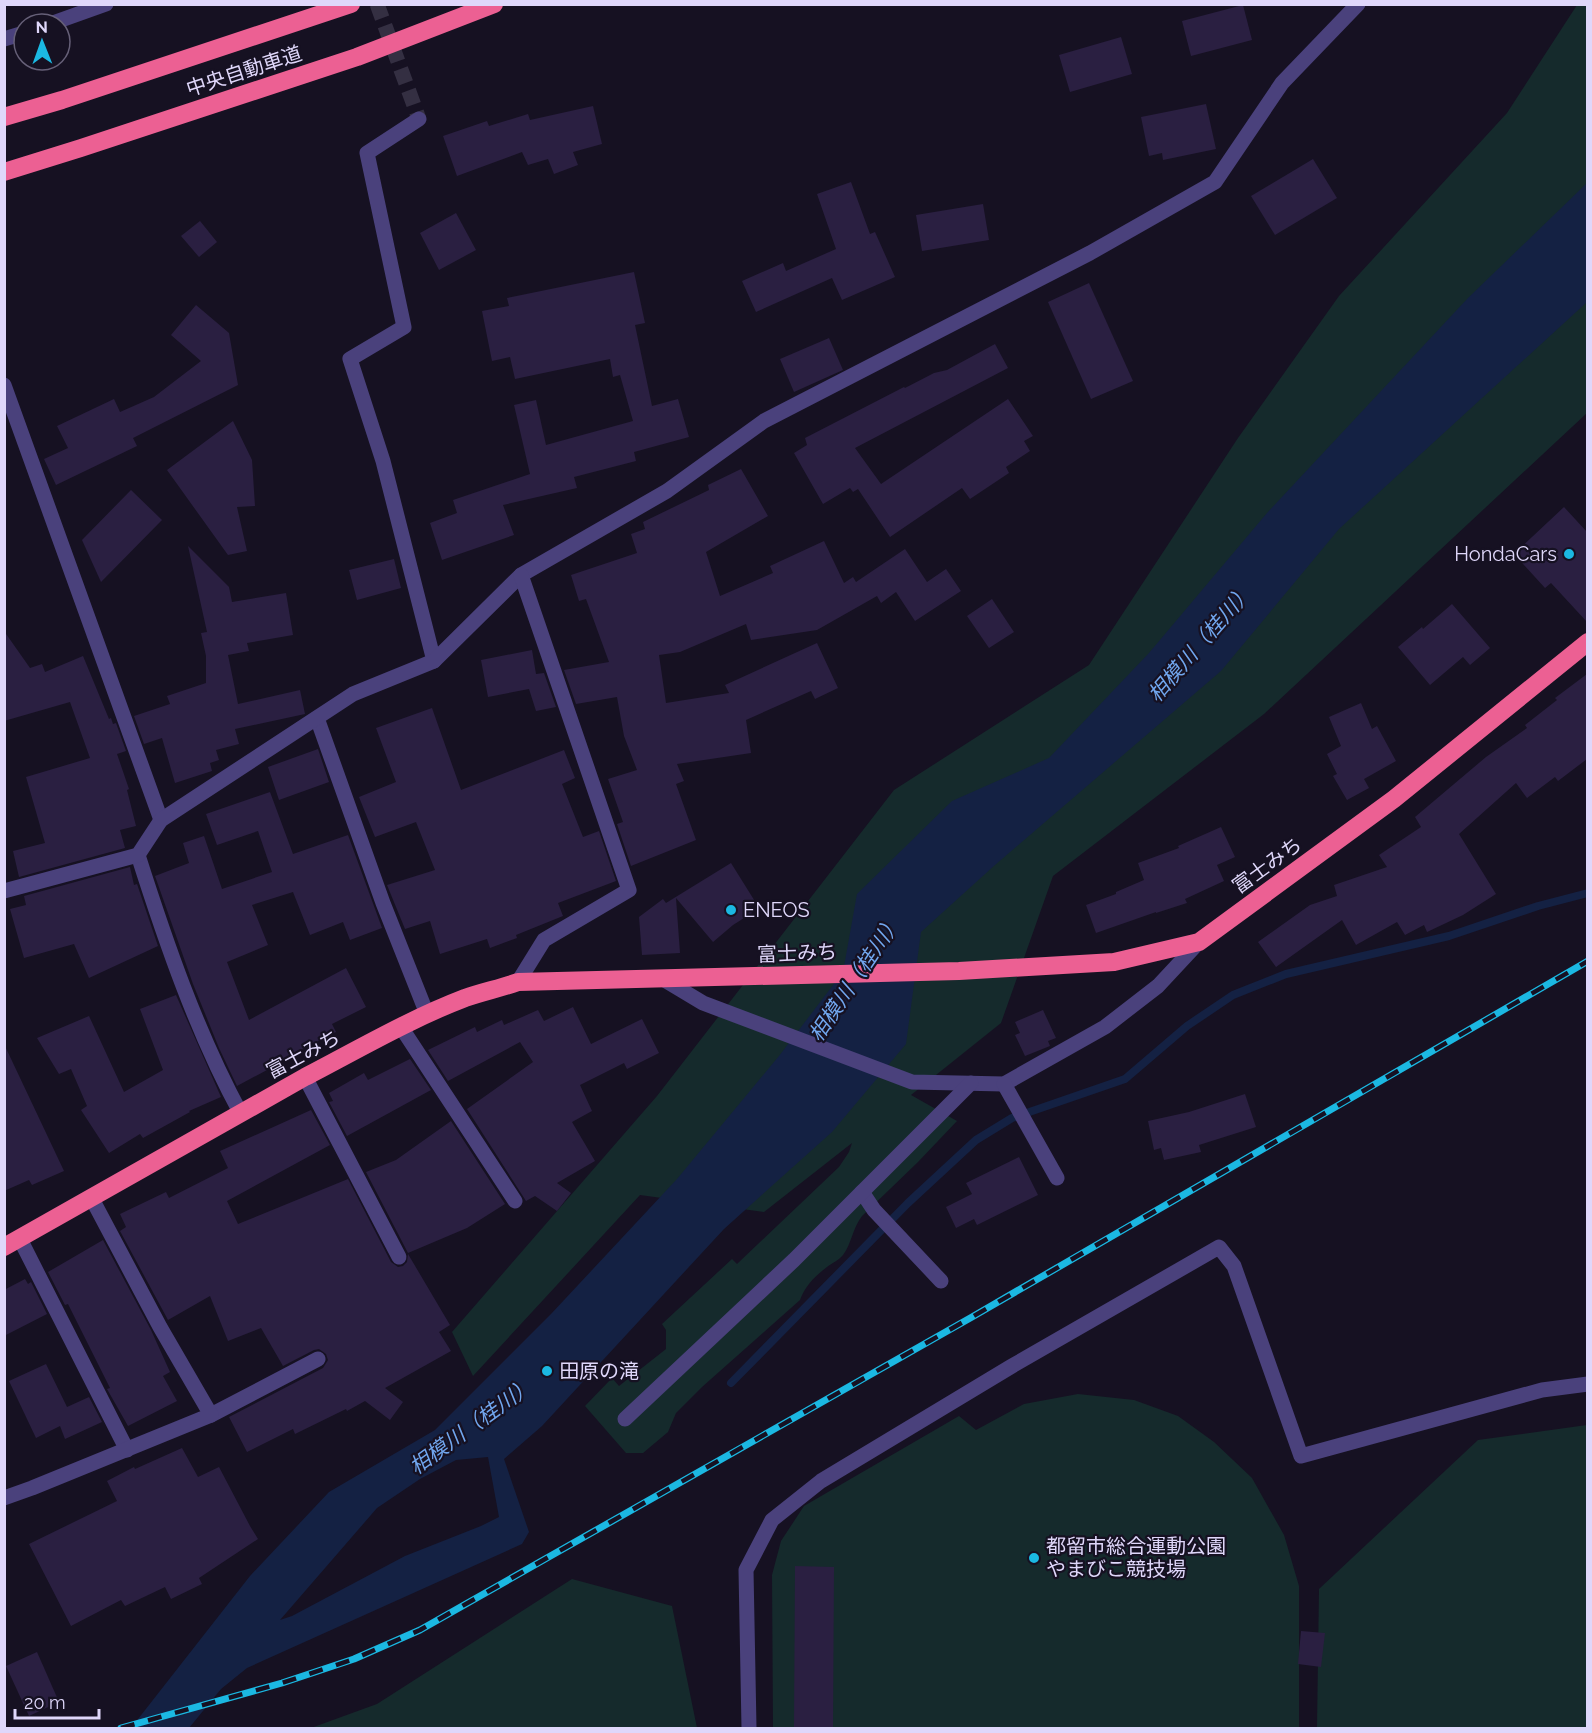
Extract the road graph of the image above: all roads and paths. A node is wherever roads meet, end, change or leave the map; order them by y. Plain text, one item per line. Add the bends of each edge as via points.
1 (106, 4) edge
2 (351, 4) edge
3 (494, 4) edge
4 (1358, 4) edge
5 (72, 16) edge
6 (4, 117) edge
7 (419, 119) dead end
8 (4, 172) edge
9 (4, 385) edge
10 (521, 575) junction
11 (1587, 642) edge
12 (434, 661) junction
13 (317, 718) junction
14 (161, 820) junction
15 (138, 855) junction
16 (4, 891) edge
17 (1199, 942) junction
18 (663, 978) junction
19 (518, 982) junction
20 (427, 1014) junction
21 (401, 1028) junction
22 (304, 1077) junction
23 (971, 1083) junction
24 (1004, 1084) junction
25 (241, 1114) junction
26 (1057, 1178) dead end
27 (862, 1192) junction
28 (92, 1197) junction
29 (515, 1202) dead end
30 (12, 1243) edge
31 (399, 1257) dead end
32 (941, 1281) dead end
33 (318, 1359) dead end
34 (1587, 1384) edge
35 (211, 1415) junction
36 (625, 1419) dead end
37 (127, 1450) junction
38 (4, 1498) edge
39 (749, 1728) edge

1 - 5 street
2 - 6 highway, 中央自動車道
3 - 8 highway, 中央自動車道 via 357,57
4 - 10 street via 1282,83 1215,182 1089,253 764,421 667,491
7 - 12 street via 367,153 404,327 350,359 383,461
9 - 14 street
10 - 12 street
10 - 19 street via 629,890 544,940
11 - 17 highway, 富士みち via 1394,799
12 - 13 street via 353,694
13 - 14 street
13 - 20 street
14 - 15 street
15 - 16 street
15 - 25 street via 166,944 224,1083
17 - 18 highway, 富士みち via 1114,962 959,971
17 - 24 street via 1158,986 1105,1027
18 - 19 highway, 富士みち
18 - 23 street via 703,1004 912,1082
19 - 20 highway, 富士みち
20 - 21 highway, 富士みち
21 - 22 highway, 富士みち
21 - 29 street
22 - 25 highway, 富士みち
22 - 31 street
23 - 24 street
23 - 27 street
24 - 26 street
25 - 28 highway, 富士みち
27 - 32 street
27 - 36 street
28 - 30 highway, 富士みち
28 - 35 street
30 - 37 street
33 - 35 street
34 - 39 street via 1542,1390 1300,1456 1234,1266 1220,1247 831,1475 772,1520 746,1570
35 - 37 street
37 - 38 street

